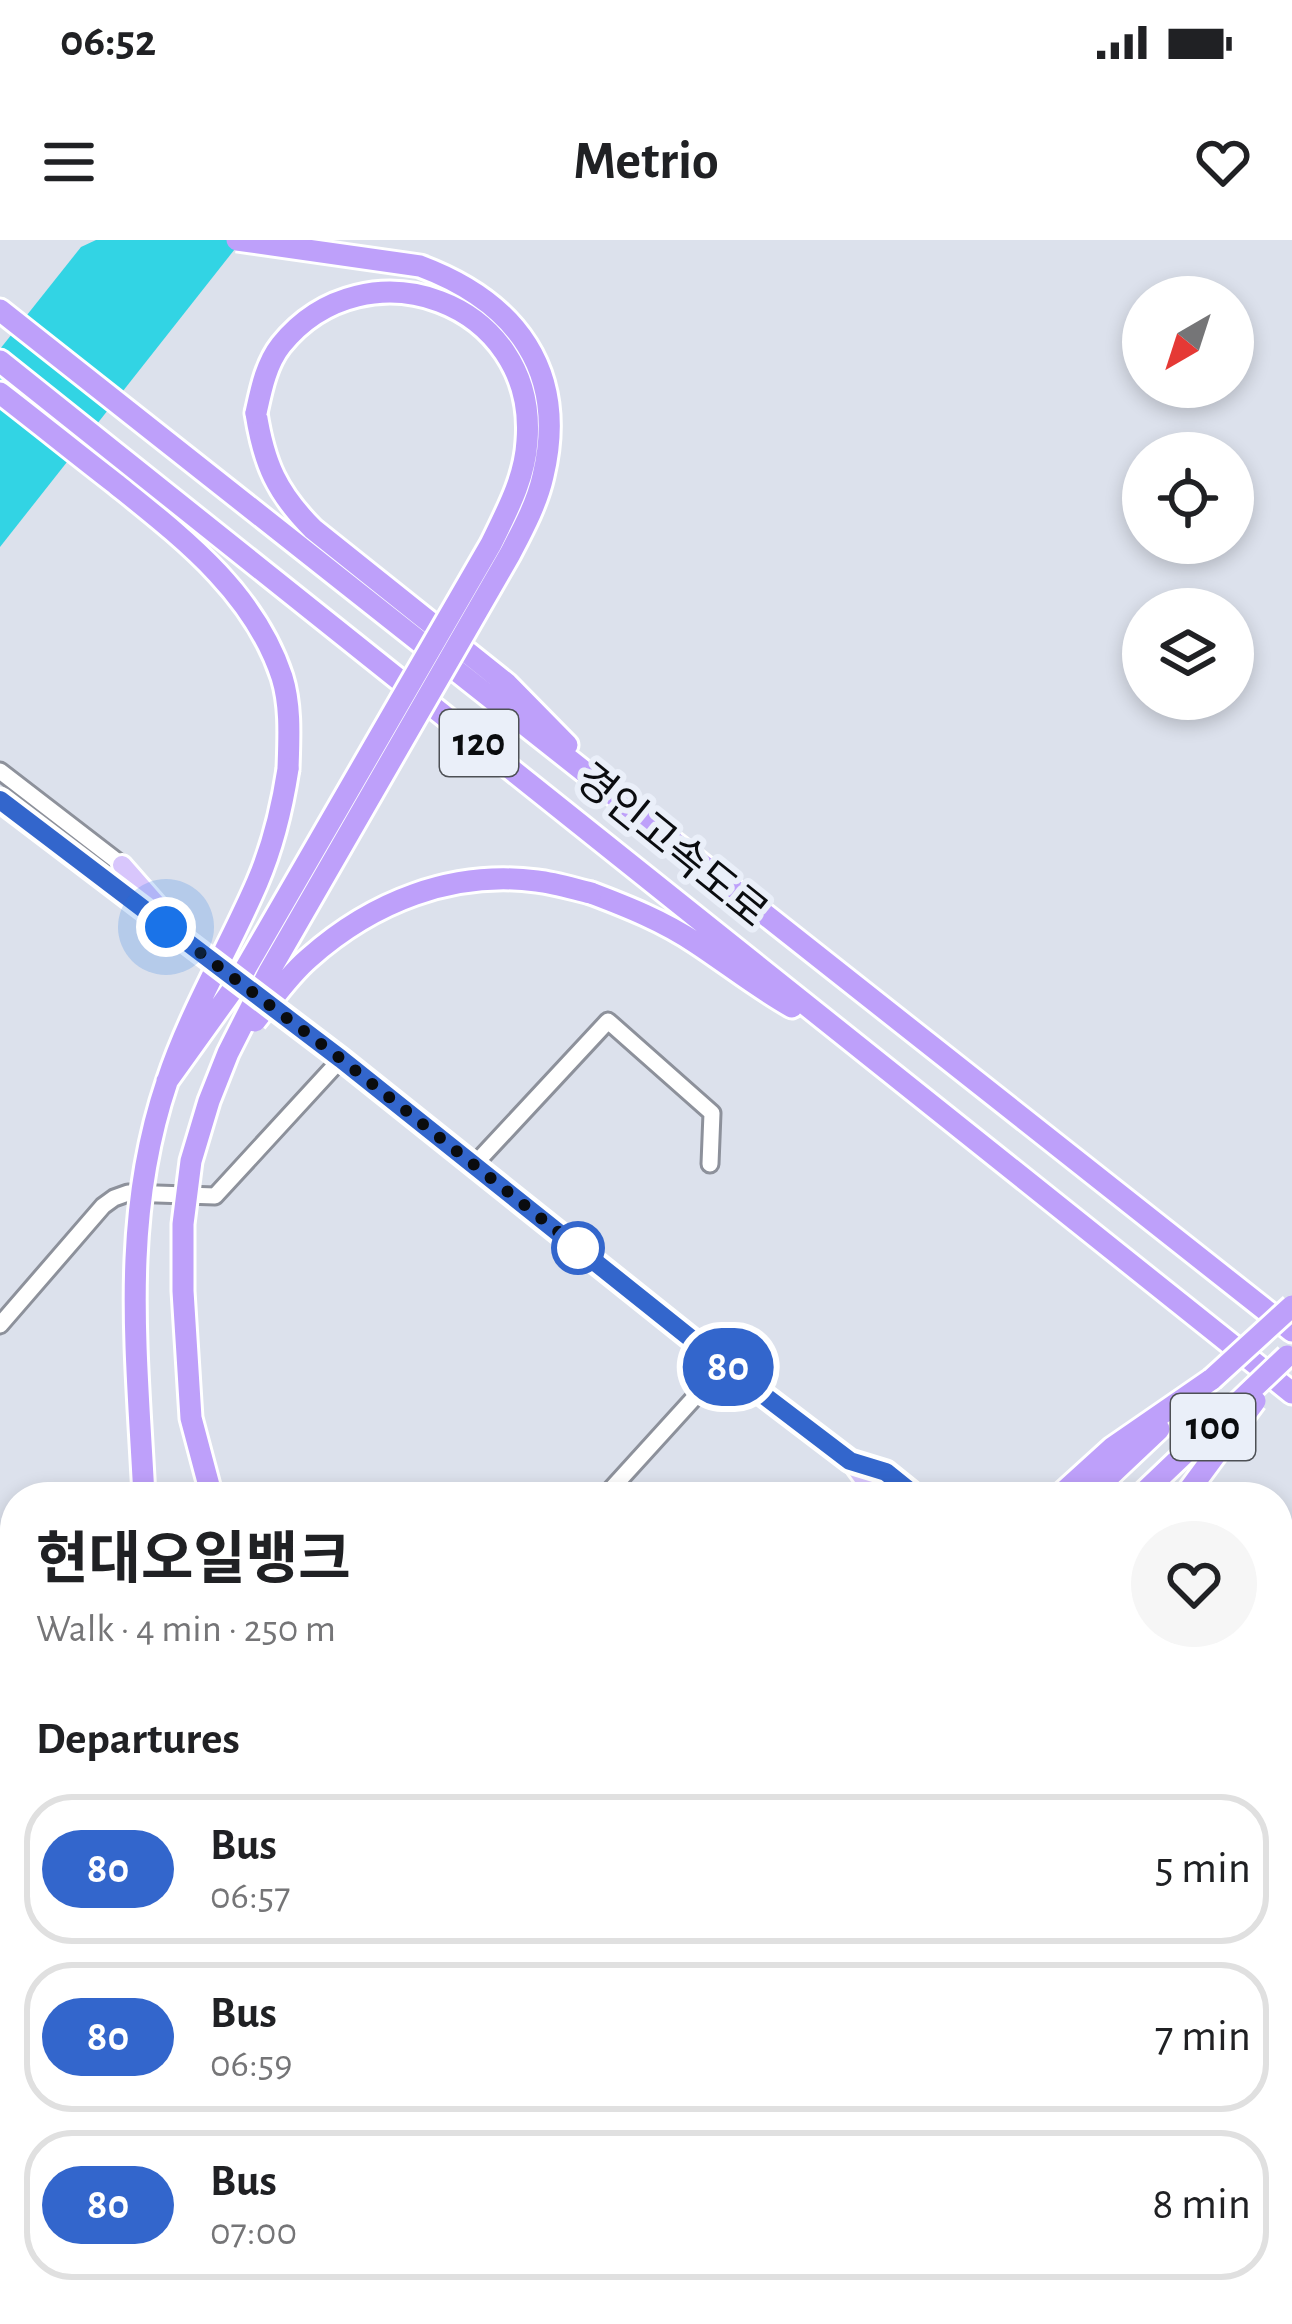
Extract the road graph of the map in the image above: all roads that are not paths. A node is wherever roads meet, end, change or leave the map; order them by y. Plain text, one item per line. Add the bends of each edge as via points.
1 (237, 240) edge
2 (0, 310) edge
3 (0, 361) edge
4 (0, 393) edge
5 (0, 771) edge
6 (0, 800) edge
7 (631, 810) junction
8 (122, 865) joint
9 (199, 953) junction
10 (845, 1036) junction
11 (228, 1053) junction
12 (341, 1059) junction
13 (167, 1081) junction
14 (710, 1164) dead end
15 (474, 1165) junction
16 (1292, 1306) edge
17 (0, 1325) edge
18 (1292, 1331) edge
19 (1290, 1354) edge
20 (724, 1365) junction
21 (1212, 1379) junction
22 (1292, 1394) edge
23 (850, 1461) junction
24 (143, 1482) edge
25 (208, 1482) edge
26 (618, 1482) edge
27 (866, 1482) edge
28 (898, 1482) edge
29 (1075, 1482) edge
30 (1103, 1482) edge
31 (1155, 1482) edge
32 (1195, 1482) edge

1 - 11 highway, bridge via 420,266 488,301 520,332 538,365 549,439 543,479 510,554
2 - 7 highway, 경인고속도로 / 120
3 - 10 highway, 경인고속도로 / 120
4 - 13 highway, bridge via 200,554 235,590 283,681 288,769 274,836
5 - 8 street
6 - 9 main road
7 - 13 highway, bridge via 507,684 314,530 292,508 261,448 256,413 278,347 303,320 341,298 382,288 420,290 459,305 502,348 526,406 528,439 491,544 236,985
7 - 18 highway, 경인고속도로 / 120
8 - 9 main road
9 - 12 main road
10 - 11 highway, bridge via 641,912 538,881 489,879 394,900 348,927 307,960
10 - 22 highway, 경인고속도로 / 120
11 - 25 highway, bridge via 191,1161 183,1224 191,1418
12 - 15 main road
12 - 17 street via 215,1196 128,1193 103,1206
13 - 24 highway, bridge via 137,1213
14 - 15 street via 712,1113 608,1021
15 - 20 main road
16 - 21 highway, 100, bridge
19 - 31 highway, 100, bridge
19 - 32 highway, bridge
20 - 23 main road
20 - 26 street
21 - 29 highway
21 - 30 highway, 100
23 - 27 main road
23 - 28 main road

